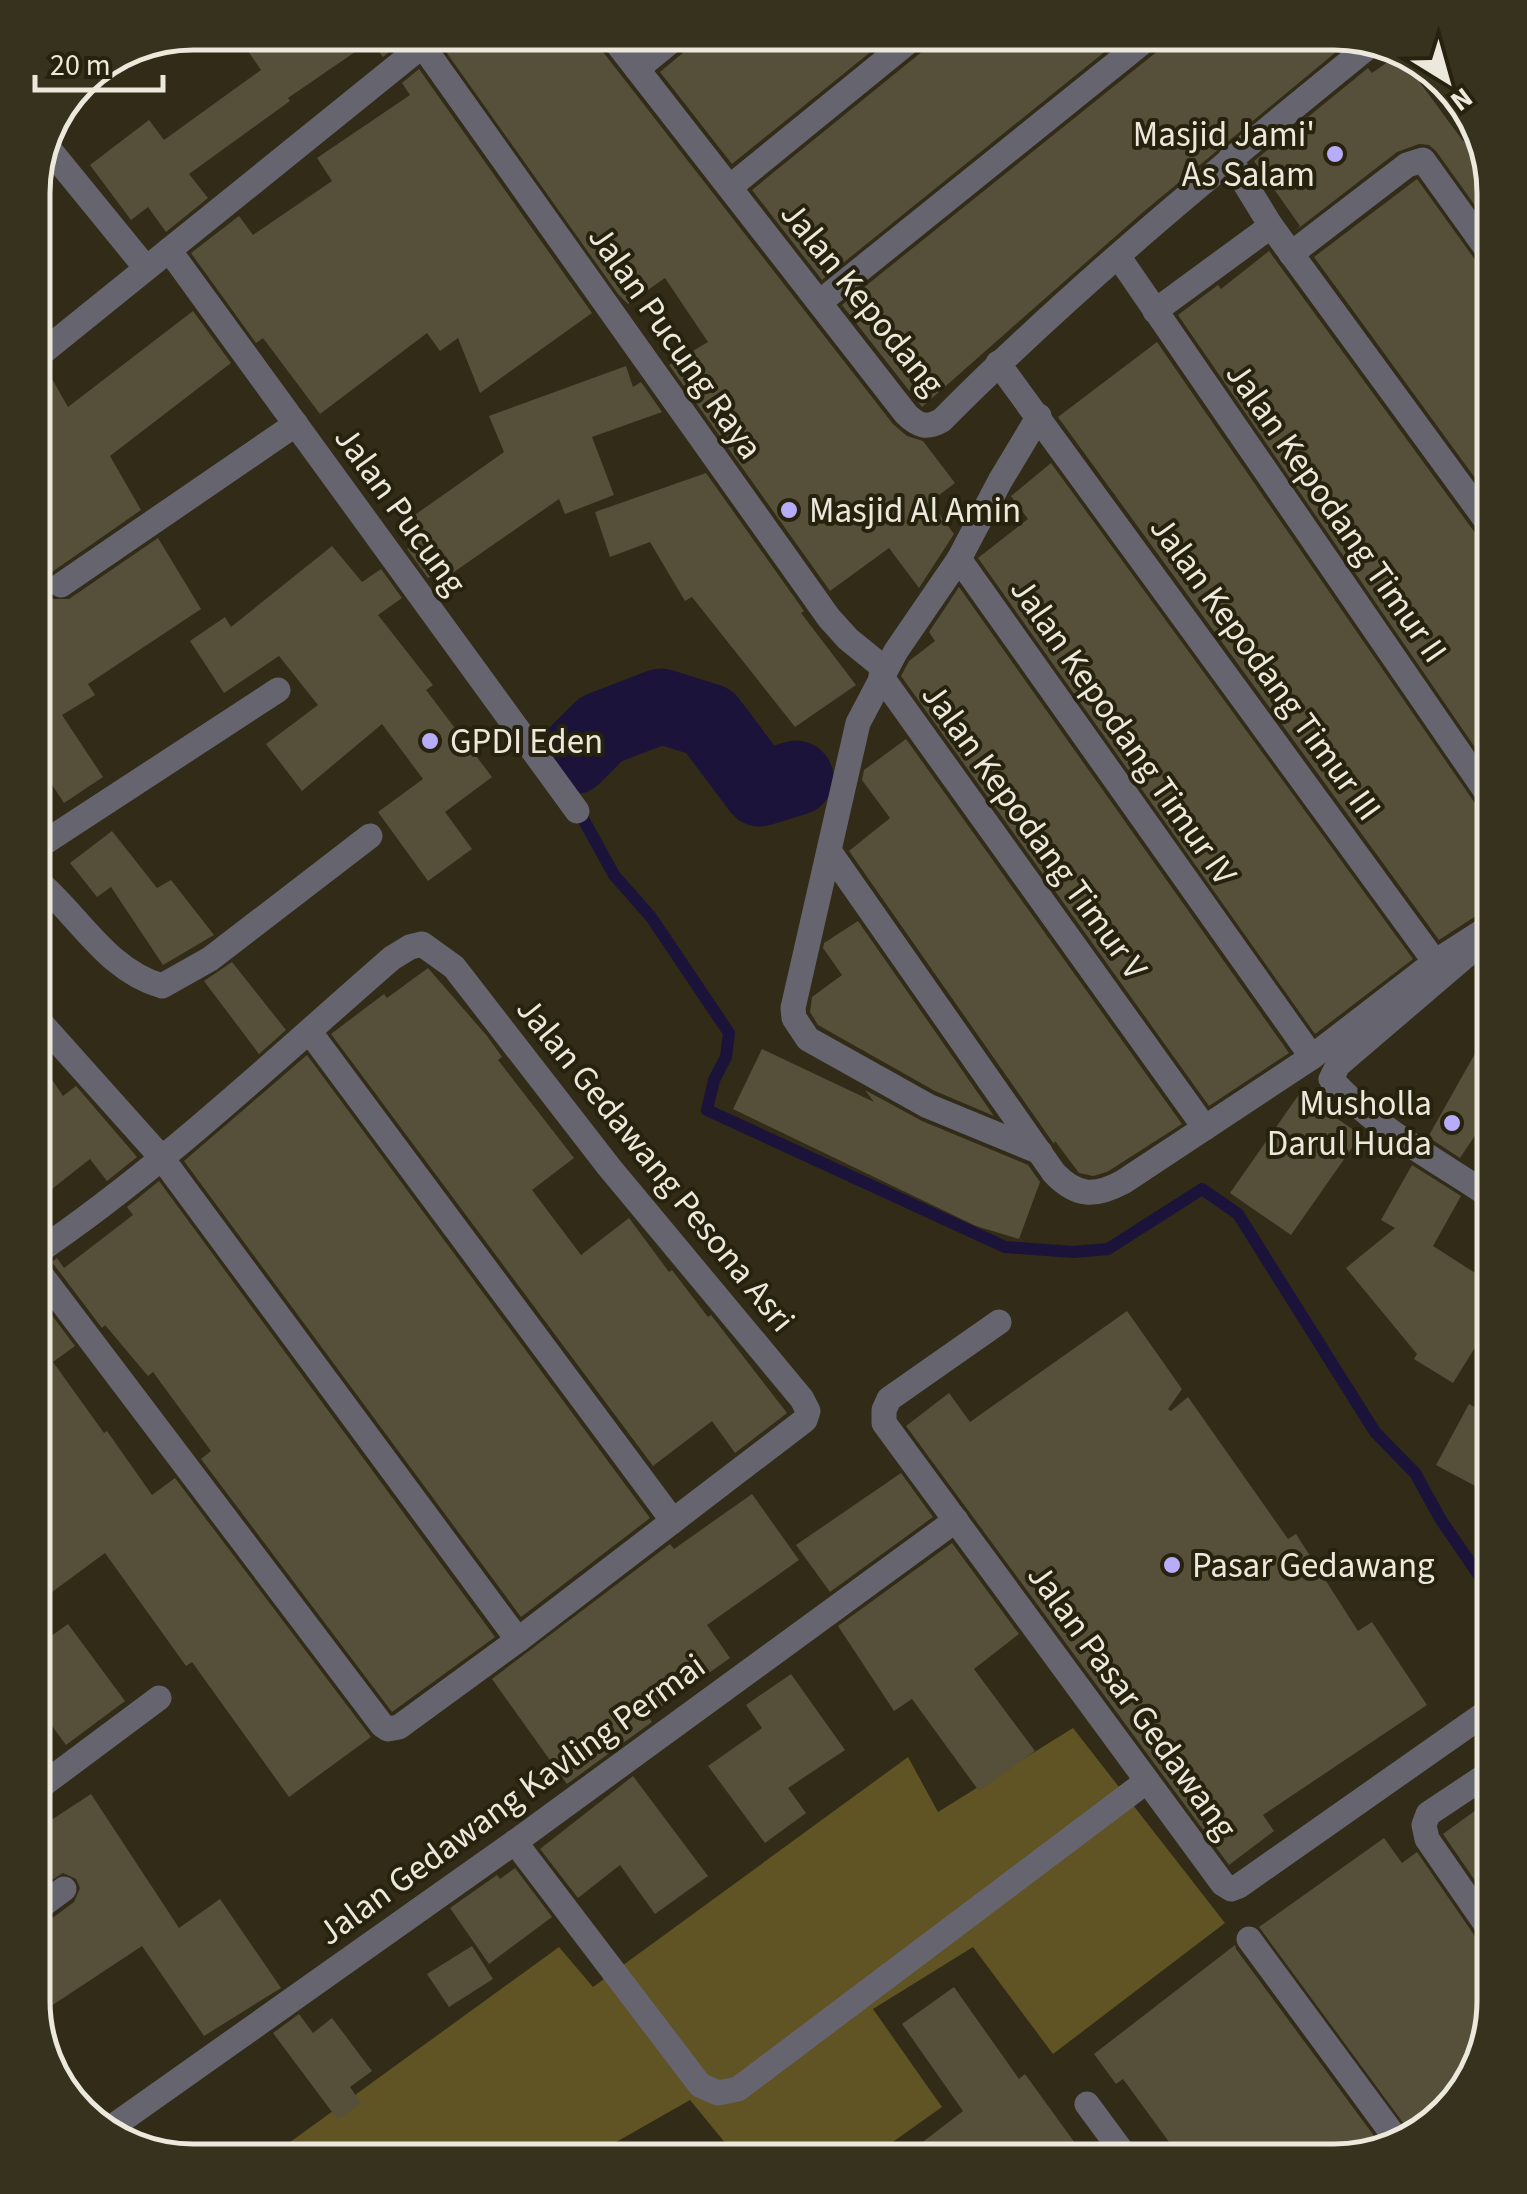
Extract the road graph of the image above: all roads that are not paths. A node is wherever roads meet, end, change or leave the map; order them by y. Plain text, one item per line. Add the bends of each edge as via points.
1 (416, 50) edge
2 (438, 50) edge
3 (622, 50) edge
4 (660, 50) edge
5 (898, 50) edge
6 (1133, 50) edge
7 (1361, 53) edge
8 (637, 69) junction
9 (56, 156) edge
10 (1230, 159) junction
11 (730, 187) junction
12 (1271, 226) junction
13 (1477, 235) edge
14 (170, 250) junction
15 (1291, 254) junction
16 (1118, 256) junction
17 (146, 268) junction
18 (820, 302) junction
19 (1156, 310) junction
20 (50, 346) edge
21 (998, 363) junction
22 (1040, 416) junction
23 (296, 424) junction
24 (1477, 508) edge
25 (959, 560) junction
26 (61, 586) dead end
27 (880, 668) junction
28 (278, 690) dead end
29 (1477, 779) edge
30 (576, 811) dead end
31 (370, 836) dead end
32 (50, 839) edge
33 (829, 851) junction
34 (50, 894) edge
35 (1477, 935) edge
36 (1477, 942) edge
37 (1435, 962) junction
38 (308, 1030) junction
39 (50, 1033) edge
40 (1312, 1057) junction
41 (1205, 1128) junction
42 (1040, 1152) junction
43 (161, 1157) junction
44 (1477, 1188) edge
45 (50, 1244) edge
46 (50, 1286) edge
47 (999, 1322) dead end
48 (672, 1520) junction
49 (956, 1520) junction
50 (518, 1640) junction
51 (159, 1698) dead end
52 (1477, 1719) edge
53 (50, 1779) edge
54 (1147, 1781) junction
55 (1477, 1781) edge
56 (515, 1842) junction
57 (64, 1889) dead end
58 (50, 1899) edge
59 (1477, 1912) edge
60 (1249, 1940) dead end
61 (1087, 2104) dead end
62 (118, 2123) edge
63 (1391, 2132) edge
64 (1116, 2144) edge

1 - 14 street, Jalan Pucung Raya
2 - 27 street, Jalan Pucung Raya via 829,618
3 - 8 street, Jalan Kepodang
4 - 8 street
5 - 11 street
6 - 18 street
7 - 10 street, Jalan Kepodang
8 - 11 street, Jalan Kepodang
9 - 17 street
10 - 12 street
10 - 16 street, Jalan Kepodang
11 - 18 street, Jalan Kepodang
12 - 15 street
12 - 19 street
13 - 15 street via 1423,160 1407,165
14 - 17 street, Jalan Pucung Raya
14 - 23 street, Jalan Pucung
15 - 24 street
16 - 19 street, Jalan Kepodang Timur II
16 - 21 street, Jalan Kepodang
17 - 20 street, Jalan Pucung Raya
18 - 21 street, Jalan Kepodang via 916,424 942,420
19 - 29 street, Jalan Kepodang Timur II
21 - 22 street, Jalan Kepodang Timur III
22 - 25 street
22 - 37 street, Jalan Kepodang Timur III
23 - 26 street
23 - 30 street, Jalan Pucung
25 - 27 street
25 - 40 street, Jalan Kepodang Timur IV
27 - 33 street, Jalan Kepodang Timur V via 858,723
27 - 41 street, Jalan Kepodang Timur V
28 - 32 street
31 - 34 street via 210,959 162,986 116,962
33 - 42 street
33 - 42 street, Jalan Kepodang Timur V via 794,1008 800,1030 928,1106
35 - 37 street
36 - 44 street via 1449,974 1338,1064 1331,1079
37 - 40 street
38 - 43 street, Jalan Gedawang Pesona Asri
38 - 48 street
38 - 48 street, Jalan Gedawang Pesona Asri via 410,947 422,944 438,954 802,1398 805,1420
39 - 43 street
40 - 41 street
41 - 42 street via 1123,1182 1090,1195 1062,1182
43 - 45 street, Jalan Gedawang Pesona Asri
43 - 50 street
46 - 50 street, Jalan Gedawang Pesona Asri via 388,1730
47 - 49 street, Jalan Pasar Gedawang via 889,1399 884,1410 884,1423
48 - 50 street, Jalan Gedawang Pesona Asri
49 - 54 street, Jalan Pasar Gedawang
49 - 56 street, Jalan Gedawang Kavling Permai
51 - 53 street
52 - 54 street, Jalan Pasar Gedawang via 1231,1889
54 - 56 street via 738,2089 718,2094 700,2085
55 - 59 street via 1428,1814 1424,1825 1427,1840
56 - 62 street, Jalan Gedawang Kavling Permai
57 - 58 street
60 - 63 street
61 - 64 street

